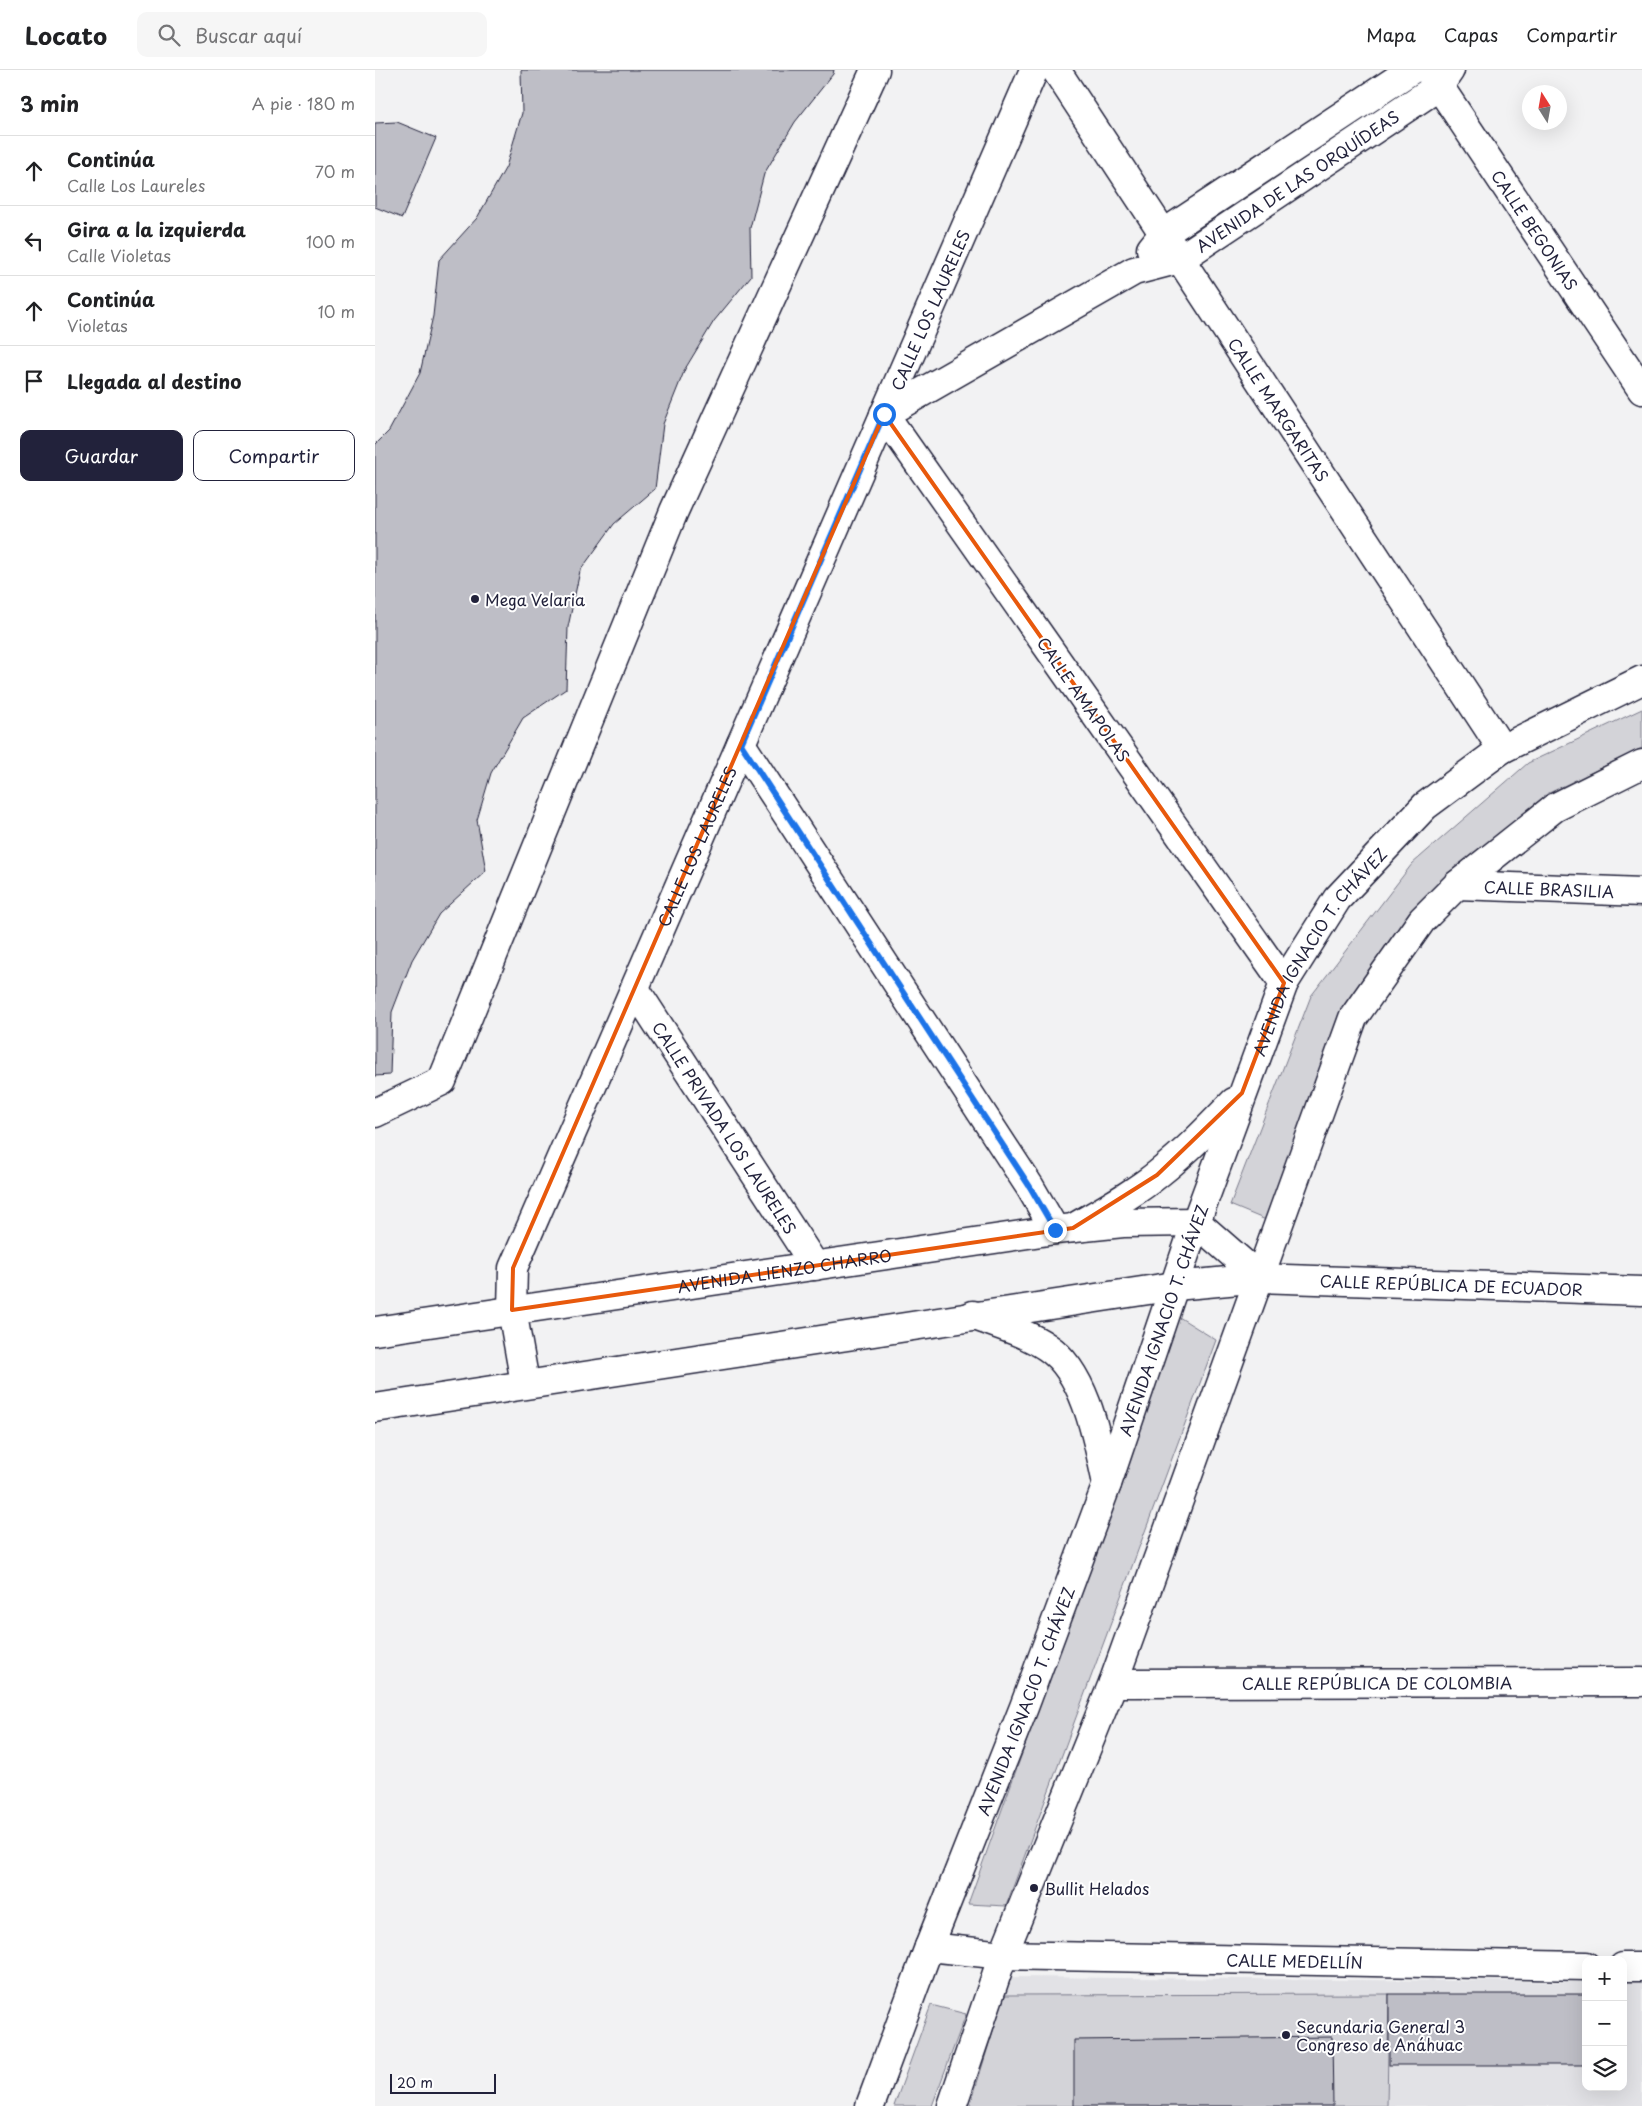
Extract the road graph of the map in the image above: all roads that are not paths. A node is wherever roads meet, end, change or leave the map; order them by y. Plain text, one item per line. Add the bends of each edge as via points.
1 (875, 70) edge
2 (1035, 70) edge
3 (1056, 70) edge
4 (1411, 70) edge
5 (1439, 75) edge
6 (1163, 234) junction
7 (1180, 259) junction
8 (1134, 270) junction
9 (1642, 390) edge
10 (884, 414) junction
11 (1642, 680) edge
12 (741, 744) junction
13 (1502, 749) junction
14 (1642, 764) edge
15 (1457, 885) junction
16 (1642, 892) edge
17 (1284, 983) junction
18 (635, 989) junction
19 (1242, 1093) junction
20 (375, 1114) edge
21 (1195, 1222) junction
22 (1064, 1229) junction
23 (815, 1266) junction
24 (1260, 1278) junction
25 (1175, 1286) junction
26 (1642, 1291) edge
27 (512, 1310) junction
28 (973, 1316) junction
29 (375, 1331) edge
30 (525, 1383) junction
31 (375, 1408) edge
32 (1107, 1484) junction
33 (1642, 1682) edge
34 (1113, 1683) junction
35 (929, 1948) junction
36 (1003, 1955) junction
37 (1582, 1966) edge
38 (1627, 1967) edge
39 (1642, 1967) edge
40 (870, 2106) edge
41 (952, 2106) edge

1 - 20 street via 673,511 442,1081
2 - 10 street, CALLE LOS LAURELES
3 - 6 street, CALLE MARGARITAS
4 - 6 street, AVENIDA DE LAS ORQUÍDEAS
5 - 7 street, AVENIDA DE LAS ORQUÍDEAS
5 - 9 street, CALLE BEGONIAS
6 - 7 street, CALLE MARGARITAS
6 - 8 street, AVENIDA DE LAS ORQUÍDEAS
7 - 8 street, AVENIDA DE LAS ORQUÍDEAS
7 - 13 street, CALLE MARGARITAS
8 - 10 street, AVENIDA DE LAS ORQUÍDEAS
10 - 12 street, CALLE LOS LAURELES
10 - 17 street, CALLE AMAPOLAS
11 - 13 street, AVENIDA IGNACIO T. CHÁVEZ
12 - 18 street, CALLE LOS LAURELES
12 - 22 street via 1030,1187
13 - 17 street, AVENIDA IGNACIO T. CHÁVEZ via 1425,806 1343,891
14 - 15 street via 1555,808
15 - 16 street, CALLE BRASILIA
15 - 24 street via 1422,920 1353,1018
17 - 19 street, AVENIDA IGNACIO T. CHÁVEZ
18 - 23 street, CALLE PRIVADA LOS LAURELES
18 - 27 street, CALLE LOS LAURELES via 513,1268
19 - 21 street, AVENIDA IGNACIO T. CHÁVEZ
19 - 22 street via 1197,1140 1157,1175 1124,1199
21 - 22 street, AVENIDA LIENZO CHARRO via 1123,1223
21 - 24 street
21 - 25 street, AVENIDA IGNACIO T. CHÁVEZ
22 - 23 street, AVENIDA LIENZO CHARRO
23 - 27 street, AVENIDA LIENZO CHARRO
24 - 25 street, CALLE REPÚBLICA DE ECUADOR
24 - 26 street, CALLE REPÚBLICA DE ECUADOR
24 - 34 street
25 - 28 street
25 - 32 street, AVENIDA IGNACIO T. CHÁVEZ
27 - 29 street, AVENIDA LIENZO CHARRO
27 - 30 street, CALLE LOS LAURELES
28 - 30 street
28 - 32 street via 1049,1347 1071,1372 1085,1399
30 - 31 street
32 - 35 street, AVENIDA IGNACIO T. CHÁVEZ
33 - 34 street, CALLE REPÚBLICA DE COLOMBIA
34 - 36 street
35 - 36 street, CALLE MEDELLÍN
35 - 40 street, AVENIDA IGNACIO T. CHÁVEZ
36 - 37 street, CALLE MEDELLÍN
36 - 41 street
38 - 39 street

